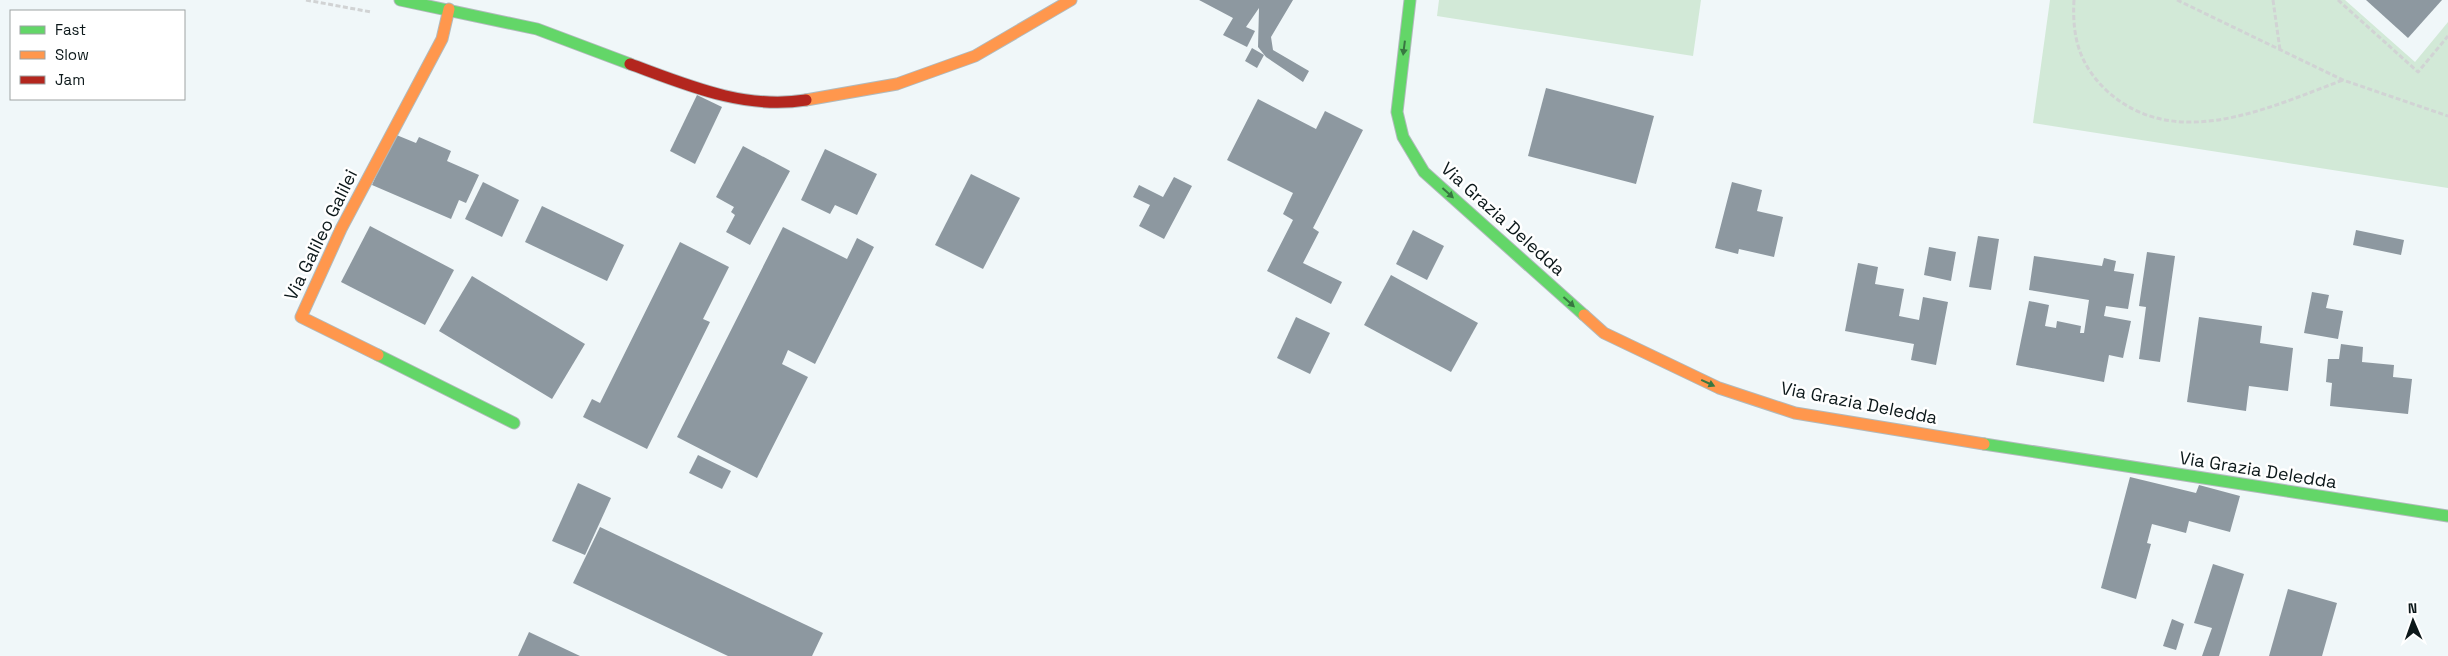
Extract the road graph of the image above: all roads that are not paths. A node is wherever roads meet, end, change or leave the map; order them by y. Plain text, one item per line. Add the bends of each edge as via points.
1 (400, 0) edge
2 (1071, 0) edge
3 (1410, 0) edge
4 (448, 9) junction
5 (514, 423) dead end
6 (2448, 516) edge

1 - 4 street
2 - 4 street via 975,56 897,84 798,101 752,102 705,92 537,29
3 -> 6 street, Via Grazia Deledda via 1397,112 1402,137 1424,172 1604,333 1720,388 1795,413
4 - 5 street, Via Galileo Galilei via 442,39 341,229 301,317

